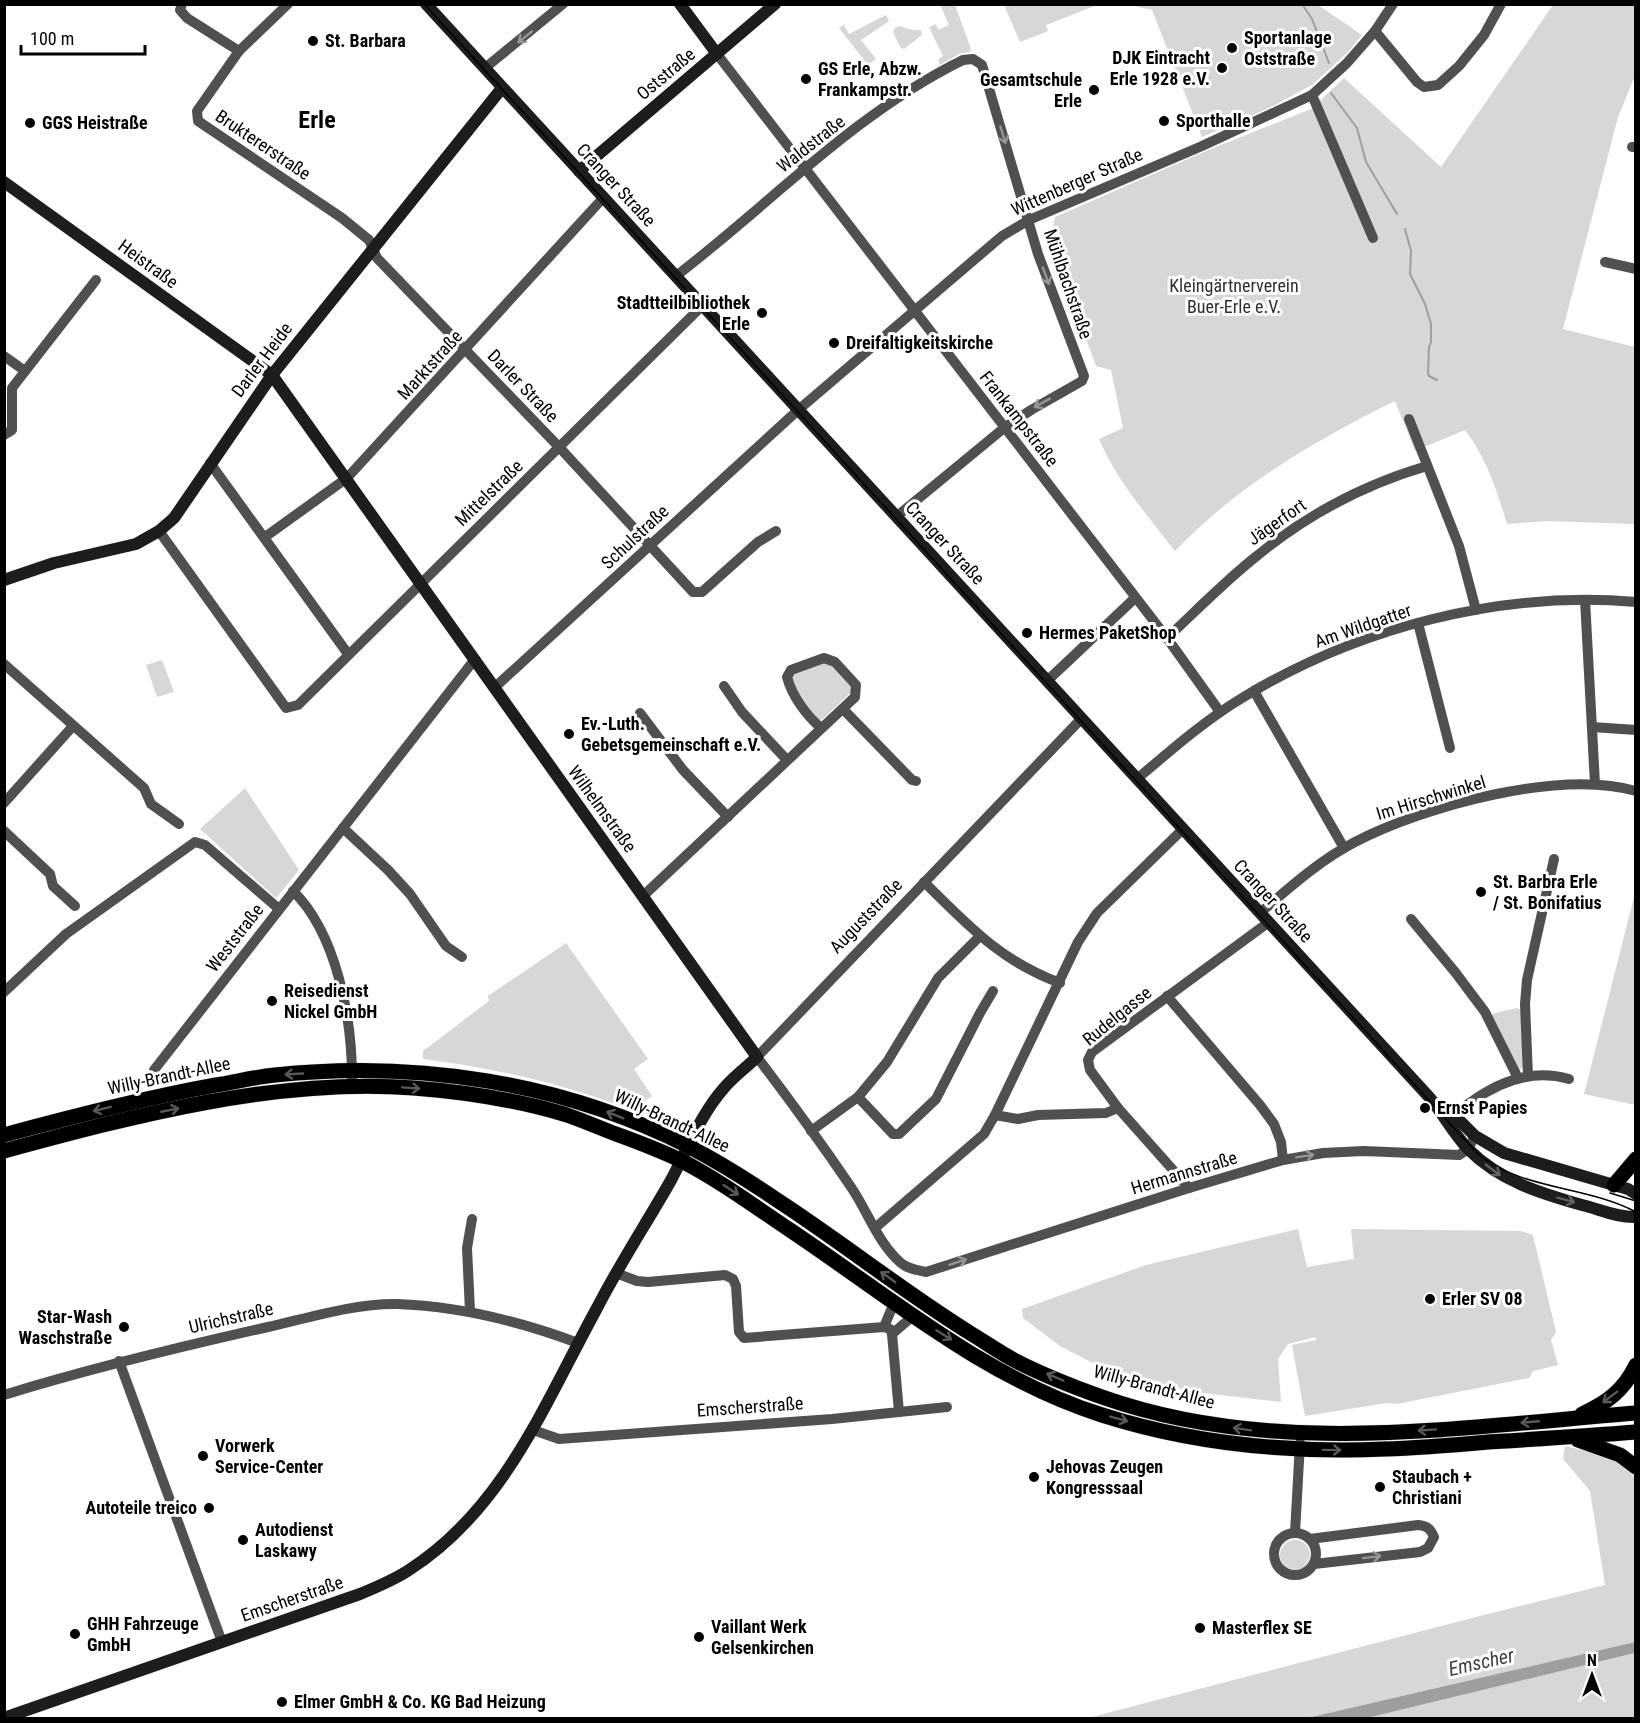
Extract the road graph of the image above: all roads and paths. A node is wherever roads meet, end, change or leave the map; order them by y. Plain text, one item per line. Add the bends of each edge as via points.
1 (182, 4) edge
2 (288, 4) edge
3 (426, 4) edge
4 (563, 4) edge
5 (680, 4) edge
6 (775, 4) edge
7 (1394, 4) edge
8 (1501, 4) edge
9 (1375, 31) junction
10 (239, 51) junction
11 (717, 54) junction
12 (978, 61) joint
13 (485, 68) junction
14 (502, 88) junction
15 (1312, 95) junction
16 (805, 168) junction
17 (579, 171) junction
18 (4, 182) edge
19 (604, 197) junction
20 (1029, 220) junction
21 (1373, 238) dead end
22 (372, 249) junction
23 (1605, 262) dead end
24 (1635, 269) edge
25 (676, 276) junction
26 (96, 280) dead end
27 (703, 305) junction
28 (914, 311) junction
29 (465, 351) junction
30 (4, 356) edge
31 (25, 371) junction
32 (272, 375) junction
33 (798, 409) junction
34 (1408, 419) dead end
35 (1004, 428) junction
36 (4, 435) edge
37 (559, 447) junction
38 (210, 463) junction
39 (1427, 466) junction
40 (347, 478) junction
41 (896, 517) junction
42 (159, 531) junction
43 (776, 531) dead end
44 (265, 537) junction
45 (650, 546) junction
46 (4, 580) edge
47 (421, 583) junction
48 (1135, 598) junction
49 (1585, 600) junction
50 (1635, 602) edge
51 (1476, 610) junction
52 (1418, 623) junction
53 (1167, 638) junction
54 (348, 654) junction
55 (475, 659) junction
56 (4, 664) edge
57 (1047, 681) junction
58 (724, 686) dead end
59 (494, 688) junction
60 (1254, 691) junction
61 (843, 708) junction
62 (640, 712) dead end
63 (1220, 712) junction
64 (1082, 718) junction
65 (74, 726) junction
66 (1592, 727) junction
67 (821, 728) junction
68 (1635, 730) edge
69 (1450, 748) dead end
70 (787, 760) junction
71 (1137, 779) junction
72 (916, 781) dead end
73 (1594, 784) junction
74 (1635, 791) edge
75 (4, 803) edge
76 (728, 817) junction
77 (179, 824) dead end
78 (343, 828) junction
79 (1183, 828) junction
80 (4, 831) edge
81 (1344, 848) junction
82 (1554, 859) dead end
83 (924, 882) junction
84 (293, 891) junction
85 (643, 896) junction
86 (75, 906) dead end
87 (279, 909) junction
88 (1264, 918) junction
89 (1411, 919) dead end
90 (979, 937) junction
91 (462, 957) dead end
92 (1060, 983) junction
93 (993, 991) dead end
94 (4, 992) edge
95 (1167, 996) junction
96 (757, 1057) junction
97 (154, 1070) dead end
98 (352, 1071) junction
99 (1523, 1077) junction
100 (1569, 1079) dead end
101 (352, 1087) junction
102 (858, 1097) junction
103 (1118, 1108) junction
104 (995, 1115) junction
105 (1451, 1120) junction
106 (811, 1131) junction
107 (4, 1135) edge
108 (1475, 1136) junction
109 (688, 1146) junction
110 (1468, 1149) junction
111 (4, 1151) edge
112 (1635, 1159) edge
113 (1283, 1160) junction
114 (680, 1161) junction
115 (1614, 1185) junction
116 (1189, 1188) junction
117 (1635, 1194) edge
118 (1620, 1215) junction
119 (1635, 1217) edge
120 (472, 1219) dead end
121 (1635, 1224) edge
122 (875, 1228) junction
123 (903, 1264) joint
124 (616, 1273) junction
125 (896, 1304) junction
126 (470, 1311) junction
127 (914, 1316) junction
128 (888, 1330) junction
129 (578, 1343) junction
130 (119, 1361) junction
131 (1635, 1365) edge
132 (4, 1395) edge
133 (947, 1407) dead end
134 (899, 1412) junction
135 (1635, 1413) edge
136 (1574, 1418) junction
137 (533, 1430) junction
138 (1635, 1432) edge
139 (1300, 1434) junction
140 (1573, 1437) junction
141 (1299, 1449) junction
142 (1635, 1467) edge
143 (1295, 1533) junction
144 (1310, 1539) junction
145 (1314, 1564) junction
146 (222, 1642) junction
147 (4, 1718) edge

1 - 10 street via 180,10 187,18
2 - 10 street
3 - 13 street, Cranger Straße
4 -> 13 street
5 - 11 street, Frankampstraße
6 - 11 street, Oststraße
7 - 9 street, Wittenberger Straße
8 - 9 street via 1484,35 1438,86 1424,87 1417,82
9 - 15 street, Wittenberger Straße
10 - 22 street, Bruktererstraße via 197,111 198,121 342,218 369,240
11 - 16 street, Frankampstraße
11 - 17 street, Oststraße
12 - 16 street, Waldstraße via 963,60 905,92
12 -> 20 street, Mühlbachstraße
13 - 14 street, Cranger Straße
14 - 17 street, Cranger Straße
14 - 22 street, Darler Heide
15 - 20 street, Wittenberger Straße
15 - 21 street
16 - 25 street, Waldstraße
16 - 28 street, Frankampstraße
17 - 19 street, Cranger Straße
18 - 32 street, Heistraße
19 - 25 street, Cranger Straße
19 - 29 street, Marktstraße
20 - 28 street, Wittenberger Straße via 1002,236
20 -> 35 street, Mühlbachstraße via 1041,264 1084,376 1083,381
22 - 29 street, Darler Straße
22 - 32 street, Darler Heide
23 - 24 street
25 - 27 street, Cranger Straße
26 - 31 street
27 - 33 street, Cranger Straße
27 - 37 street, Mittelstraße
28 - 33 street, Wittenberger Straße
28 - 35 street, Frankampstraße
29 - 37 street, Darler Straße
29 - 40 street, Marktstraße
30 - 31 street
31 - 36 street via 12,388 12,430
32 - 38 street, Darler Heide
32 - 40 street, Wilhelmstraße
33 - 41 street, Cranger Straße
33 - 45 street, Schulstraße
34 - 39 street
35 - 41 street
35 - 48 street, Frankampstraße
37 - 45 street, Darler Straße
37 - 47 street, Mittelstraße
38 - 42 street, Darler Heide via 174,518
38 - 44 street
39 - 51 street via 1459,546
39 - 53 street, Jägerfort via 1362,490 1284,535
40 - 44 street, Marktstraße
40 - 47 street, Wilhelmstraße
41 - 57 street, Cranger Straße
42 - 46 street, Darler Heide via 129,546 54,563
42 - 54 street, Mittelstraße via 286,708 298,705
43 - 45 street, Darler Straße via 702,592 693,592
44 - 54 street
45 - 59 street, Schulstraße
47 - 54 street, Mittelstraße
47 - 55 street, Wilhelmstraße
48 - 53 street, Frankampstraße
48 - 57 street
49 - 50 street, Am Wildgatter
49 - 51 street, Am Wildgatter via 1530,602
49 - 66 street
51 - 52 street, Am Wildgatter
52 - 60 street, Am Wildgatter via 1314,660
52 - 69 street
53 - 63 street, Frankampstraße
55 - 59 street, Wilhelmstraße
55 - 78 street, Weststraße
56 - 65 street
57 - 64 street, Cranger Straße
58 - 70 street via 742,712
59 - 85 street, Wilhelmstraße
60 - 63 street, Am Wildgatter
60 - 81 street
61 - 67 street
61 - 67 street via 855,697 856,685 835,662 824,658 788,672 789,685
61 - 72 street
62 - 76 street via 683,770
63 - 71 street, Am Wildgatter
64 - 71 street, Cranger Straße
64 - 83 street, Auguststraße
65 - 75 street
65 - 77 street via 144,788 152,804
66 - 68 street
66 - 73 street
67 - 70 street
70 - 76 street
71 - 79 street, Cranger Straße
73 - 74 street, Im Hirschwinkel
73 - 81 street, Im Hirschwinkel via 1541,787 1480,799 1394,825
76 - 85 street
78 - 84 street, Weststraße
78 - 91 street via 388,870 446,946
79 - 88 street, Cranger Straße
79 - 92 street via 1097,913 1078,942
80 - 86 street via 50,874 53,886
81 - 88 street, Im Hirschwinkel via 1321,862
82 - 99 street via 1526,995
83 - 90 street
83 - 96 street, Auguststraße
84 - 87 street, Weststraße
84 - 98 street via 316,921 334,961 348,1023
85 - 96 street, Wilhelmstraße
87 - 94 street via 205,845 195,842 66,934
87 - 97 street, Weststraße
88 - 95 street, Rudelgasse
88 - 105 street, Cranger Straße
89 - 99 street via 1485,1012
90 - 92 street via 1005,957
90 - 102 street via 938,978 887,1062
92 - 104 street
93 - 102 street via 936,1099 899,1134 893,1134
95 - 103 street, Rudelgasse via 1092,1052 1088,1060 1090,1070
95 - 113 street via 1274,1124
96 - 106 street, Wilhelmstraße
96 - 109 street, Auguststraße via 724,1088
98 - 101 street
98 -> 107 main road, Willy-Brandt-Allee via 274,1075 178,1092
109 -> 98 main road, Willy-Brandt-Allee via 598,1108 538,1090 452,1075
99 - 100 street via 1554,1075
99 - 105 street via 1483,1094
111 -> 101 main road, Willy-Brandt-Allee via 172,1110 293,1090
101 -> 114 main road, Willy-Brandt-Allee via 412,1087 520,1103 566,1115
102 - 106 street
103 - 104 street via 1106,1113 1018,1119
103 - 116 street, Rudelgasse
104 - 122 street via 984,1134
105 - 108 street, Cranger Straße
105 - 110 street, Cranger Straße
106 - 122 street, Wilhelmstraße
108 - 110 street
108 - 115 street, Cranger Straße via 1521,1159
109 - 114 street, Emscherstraße
139 -> 109 main road, Willy-Brandt-Allee via 1180,1418 1104,1398 1014,1360 940,1315 810,1221
113 -> 110 street, Hermannstraße via 1364,1151 1459,1155
110 -> 118 street, Cranger Straße via 1503,1177 1530,1190
112 - 115 main road
113 - 116 street, Hermannstraße
114 - 124 street, Emscherstraße
114 -> 125 main road, Willy-Brandt-Allee via 736,1194
115 - 117 street, Cranger Straße
123 -> 116 street, Hermannstraße via 926,1272
118 - 119 street, Cranger Straße
118 - 121 street
120 - 126 street via 467,1248
122 - 123 street, Wilhelmstraße via 882,1243
124 - 128 street via 648,1282 725,1275 733,1279 739,1332 744,1338
124 - 129 street, Emscherstraße
125 - 127 main road, Willy-Brandt-Allee
125 - 128 street via 891,1310
126 - 129 street, Ulrichstraße
126 - 130 street, Ulrichstraße via 395,1304 357,1308
127 - 128 street
127 -> 141 main road, Willy-Brandt-Allee via 998,1370 1102,1415 1177,1435
128 - 134 street
129 - 137 street, Emscherstraße
130 - 132 street, Ulrichstraße
130 - 146 street
131 -> 136 main road via 1626,1384 1613,1397
133 - 134 street, Emscherstraße
134 - 137 street, Emscherstraße via 559,1439
135 - 136 main road, Willy-Brandt-Allee
136 -> 139 main road, Willy-Brandt-Allee via 1405,1431
137 - 146 street, Emscherstraße via 508,1472 471,1519 409,1570 360,1594
138 - 140 main road, Willy-Brandt-Allee
139 - 141 street
141 -> 140 main road, Willy-Brandt-Allee via 1385,1449
140 - 142 main road via 1620,1455
141 - 143 street
143 - 144 street
143 - 145 street via 1283,1536 1275,1548 1273,1555 1278,1568 1296,1576 1308,1572
144 - 145 street via 1316,1555
145 -> 144 street via 1420,1552 1428,1548 1434,1537 1426,1526 1418,1525
146 - 147 street, Emscherstraße

